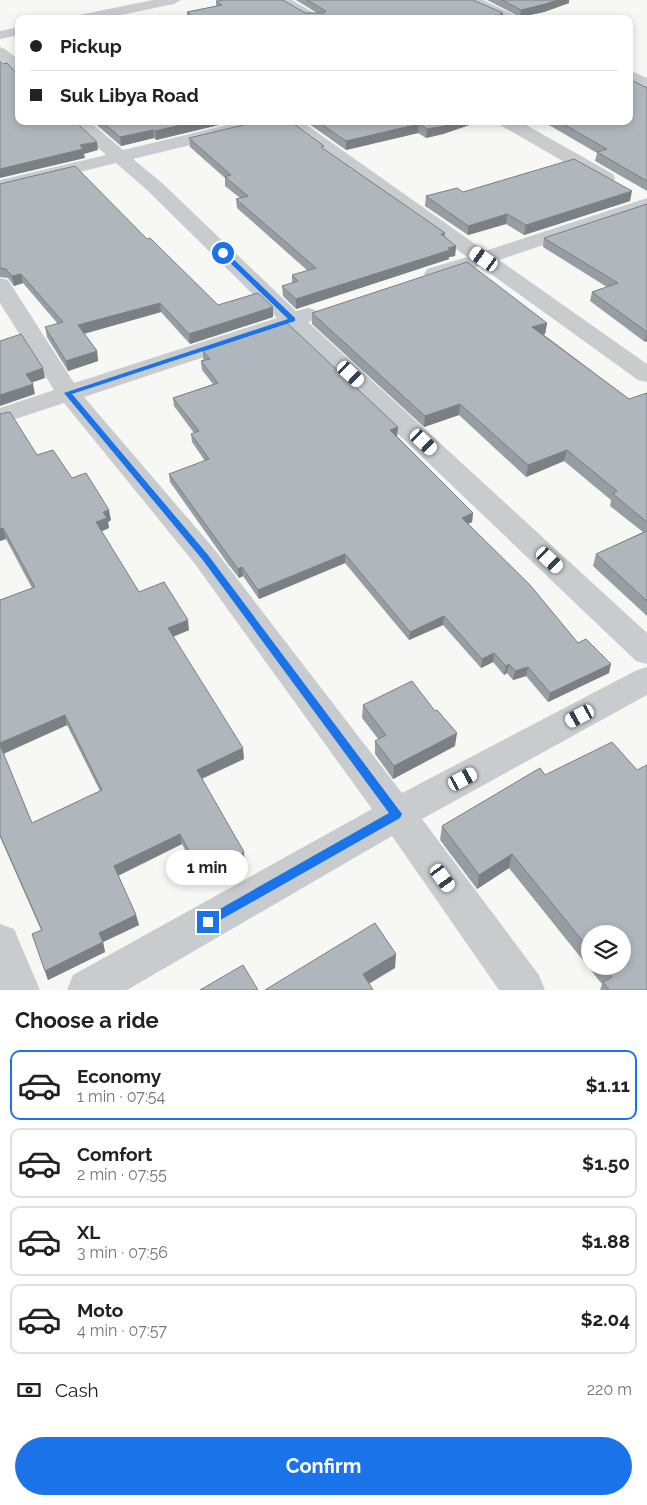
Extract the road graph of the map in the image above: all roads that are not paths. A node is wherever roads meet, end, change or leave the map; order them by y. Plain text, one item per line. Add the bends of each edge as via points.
1 (174, 0) edge
2 (282, 0) edge
3 (472, 0) edge
4 (128, 9) junction
5 (99, 15) edge
6 (136, 15) edge
7 (310, 15) edge
8 (504, 15) edge
9 (15, 32) edge
10 (0, 35) edge
11 (0, 52) edge
12 (15, 65) edge
13 (633, 77) edge
14 (647, 84) edge
15 (82, 125) edge
16 (250, 125) edge
17 (295, 125) edge
18 (513, 125) edge
19 (119, 158) junction
20 (0, 186) edge
21 (633, 194) edge
22 (647, 200) edge
23 (484, 259) junction
24 (411, 282) edge
25 (0, 285) edge
26 (329, 308) edge
27 (292, 320) junction
28 (647, 375) edge
29 (68, 393) junction
30 (0, 416) edge
31 (647, 652) edge
32 (647, 680) edge
33 (397, 814) junction
34 (0, 943) edge
35 (19, 990) edge
36 (88, 990) edge
37 (524, 990) edge

1 - 4 street
2 - 7 street
3 - 8 street
4 - 5 street
4 - 6 street
9 - 10 street
11 - 12 street
13 - 14 street
15 - 19 street
16 - 19 street
17 - 23 street
18 - 21 street
19 - 20 street
19 - 27 street via 154,186
21 - 22 street
21 - 23 street
23 - 24 street
23 - 28 street
25 - 29 street
26 - 27 street
27 - 29 street
27 - 31 street
29 - 30 street
29 - 33 street via 205,557
32 - 33 street
33 - 36 street
33 - 37 street
34 - 35 street

